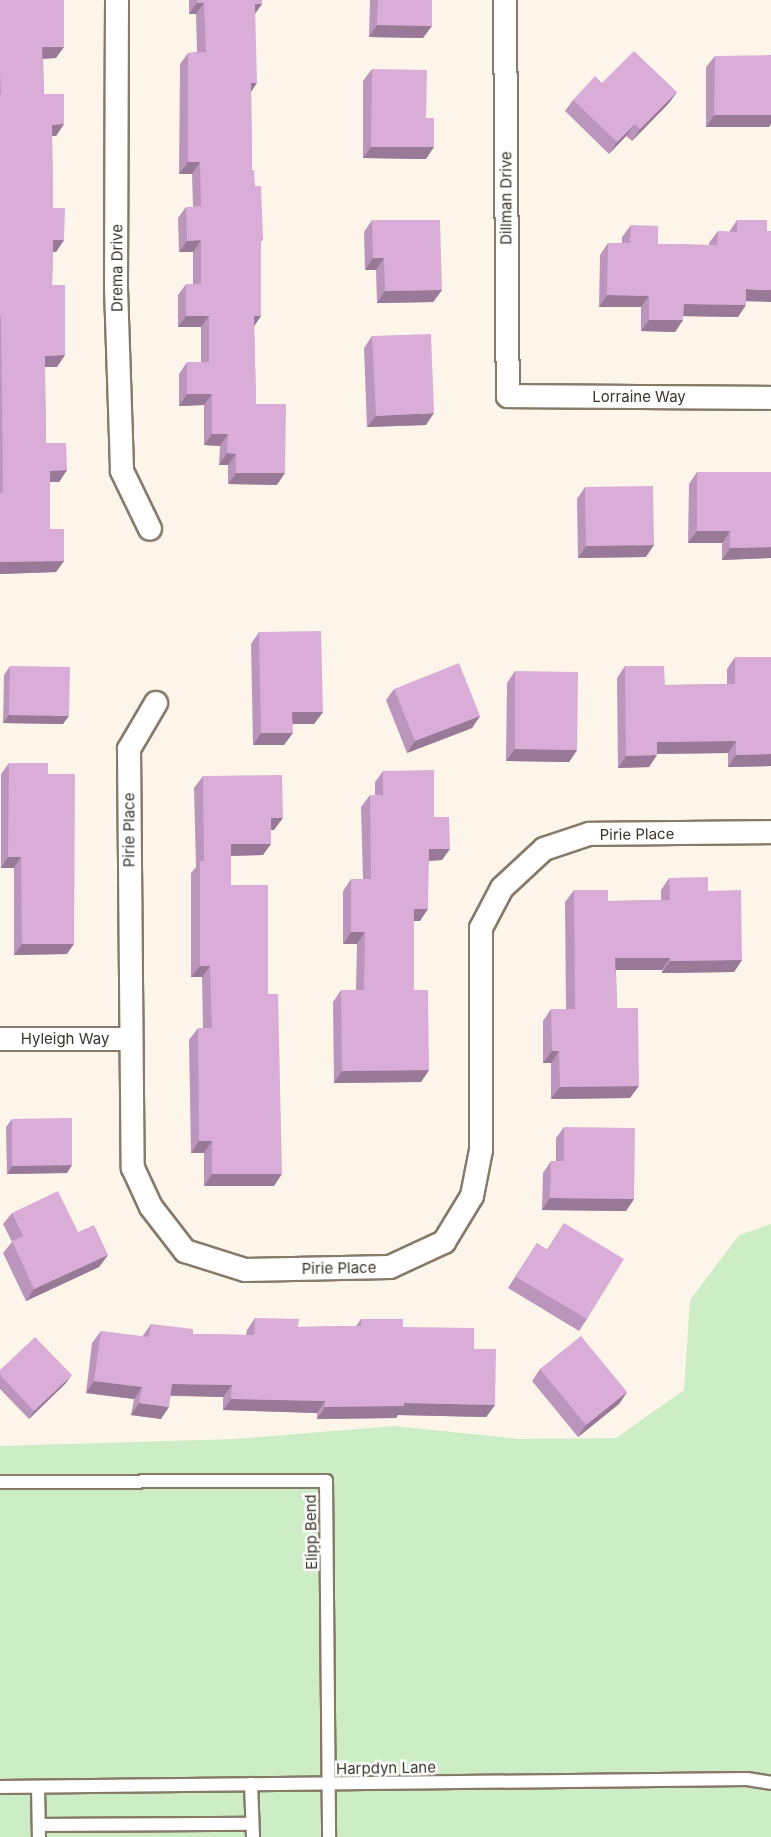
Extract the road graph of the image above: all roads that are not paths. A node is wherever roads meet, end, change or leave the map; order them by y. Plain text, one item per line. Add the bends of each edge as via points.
1 (117, 0) edge
2 (505, 0) edge
3 (508, 396) joint
4 (771, 398) edge
5 (150, 529) dead end
6 (156, 703) dead end
7 (771, 832) edge
8 (0, 1039) edge
9 (130, 1039) junction
10 (0, 1482) edge
11 (329, 1783) junction
12 (771, 1783) edge
13 (250, 1784) junction
14 (0, 1787) edge
15 (38, 1787) junction
16 (39, 1831) edge
17 (252, 1831) edge
18 (329, 1837) edge

1 - 5 street, Drema Drive via 116,288 122,471
2 - 3 street, Dillman Drive
3 - 4 street, Lorraine Way
6 - 9 street, Pirie Place via 129,750
7 - 9 street, Pirie Place via 589,834 544,849 502,888 481,928 481,1150 472,1196 444,1242 390,1267 245,1270 186,1251 151,1207 133,1168
8 - 9 street, Hyleigh Way
10 - 11 lane, Elipp Bend via 326,1481
11 - 12 lane, Harpdyn Lane via 747,1779
11 - 13 lane, Harpdyn Lane
11 - 18 lane, Elipp Bend
13 - 15 lane, Harpdyn Lane
13 - 17 lane
14 - 15 lane, Harpdyn Lane
15 - 16 lane
16 - 17 lane

